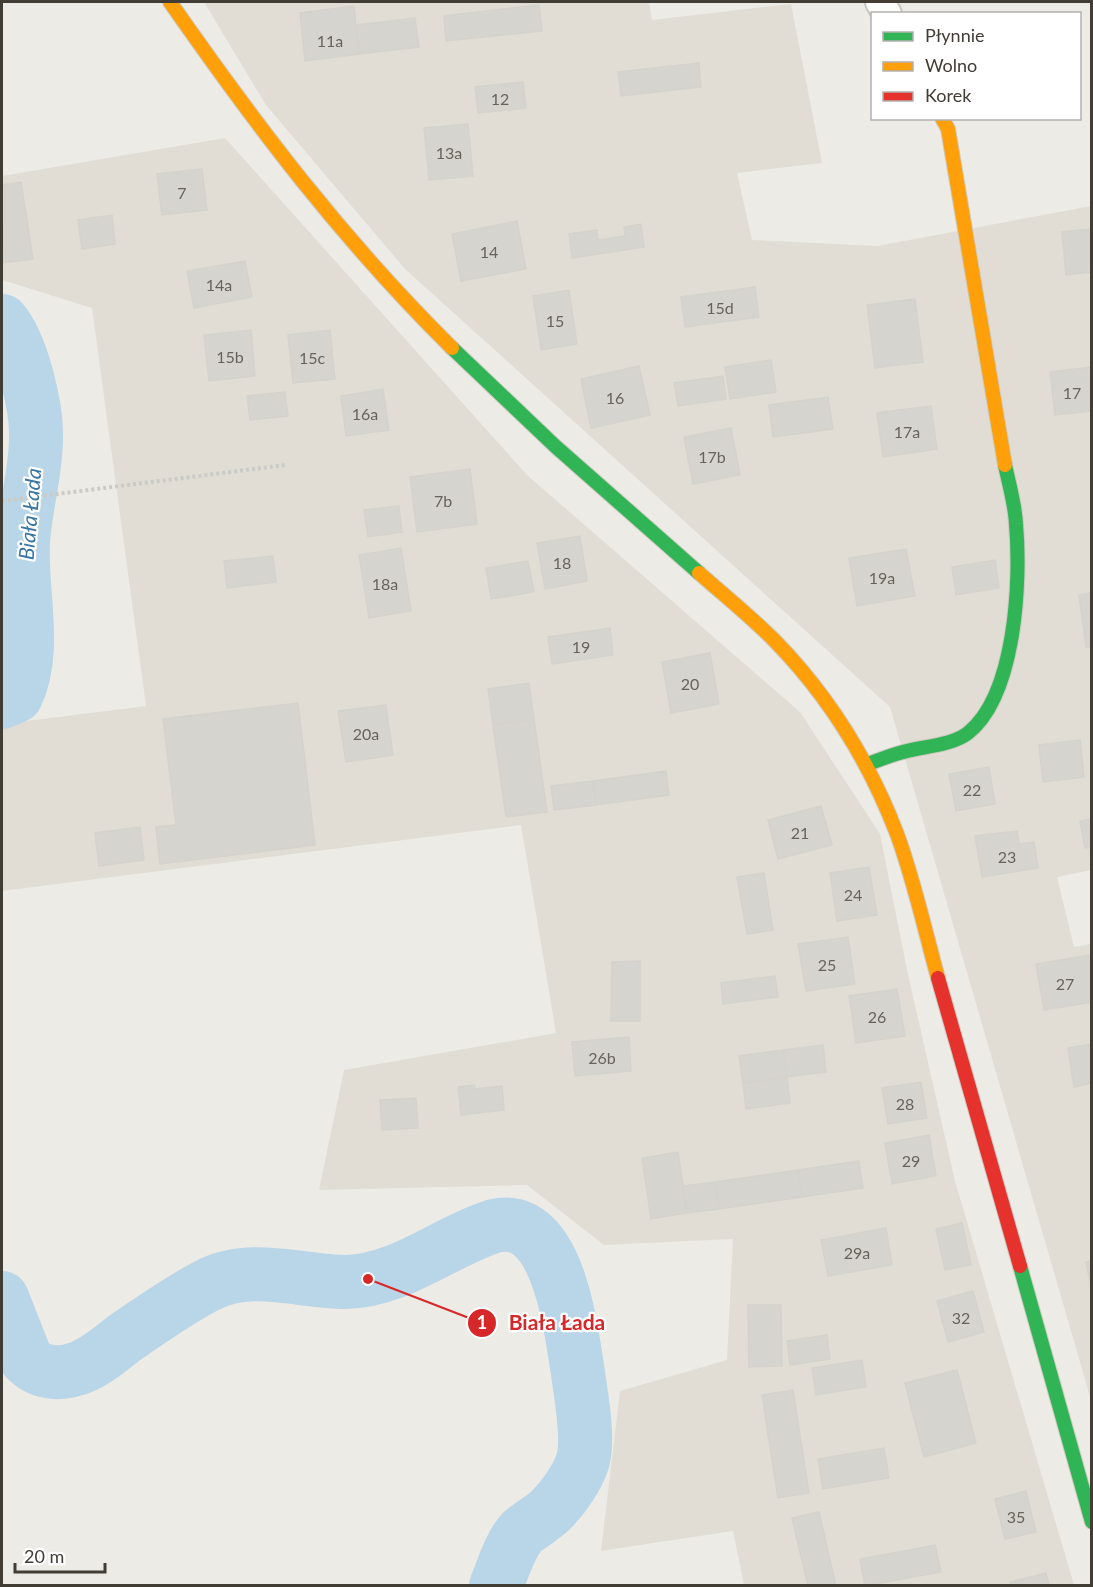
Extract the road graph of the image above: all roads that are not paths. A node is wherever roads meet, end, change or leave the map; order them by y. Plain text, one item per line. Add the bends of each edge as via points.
1 (170, 2) edge
2 (943, 120) edge
3 (868, 764) junction
4 (1092, 1522) edge

1 - 3 street via 242,105 349,240 525,419 772,638 829,703
2 - 3 street via 948,129 1016,521 1018,554 1012,618 1005,666 994,700 983,718 967,734
3 - 4 street via 898,837 919,906

